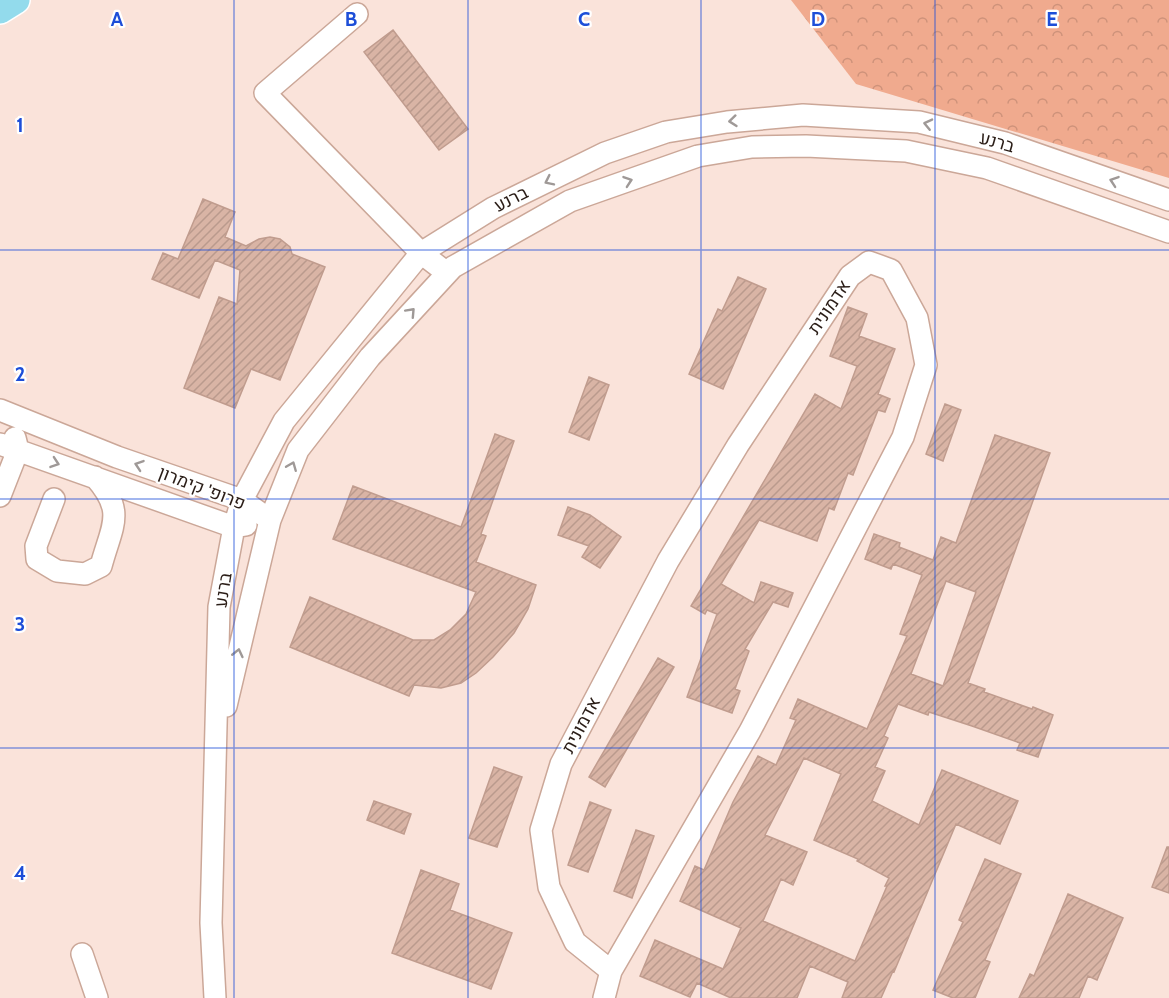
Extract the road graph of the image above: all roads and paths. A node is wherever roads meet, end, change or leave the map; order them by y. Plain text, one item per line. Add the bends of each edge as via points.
1 (16, 0) edge
2 (0, 10) edge
3 (357, 14) dead end
4 (886, 120) junction
5 (887, 150) junction
6 (1169, 200) edge
7 (1169, 232) edge
8 (421, 253) junction
9 (447, 273) junction
10 (4, 416) edge
11 (9, 447) edge
12 (95, 477) junction
13 (0, 496) edge
14 (54, 500) dead end
15 (242, 500) junction
16 (270, 520) junction
17 (234, 527) junction
18 (214, 772) junction
19 (82, 954) dead end
20 (610, 971) junction
21 (97, 998) edge
22 (215, 998) edge
23 (604, 998) edge

1 - 2 main road
3 - 8 street via 265,93
4 - 5 street
6 -> 4 street, ברנע via 1005,143 919,122
4 -> 8 street, ברנע via 803,115 666,132 605,153 503,203
5 - 7 street, ברנע via 987,168
9 -> 5 street, ברנע via 570,201 698,156 752,147
8 - 9 street
8 - 15 street, ברנע via 284,421
16 -> 9 street, ברנע via 298,450 370,357
10 - 11 street
15 -> 10 street, פרופ' קימרון
11 -> 12 street, פרופ' קימרון
11 - 13 street
12 - 14 street via 109,493 116,512 101,566 85,574 57,571 38,559 36,546
12 - 17 street, פרופ' קימרון
15 - 16 street, פרופ' קימרון
15 - 17 street, ברנע
16 - 17 street, פרופ' קימרון
18 -> 16 street, ברנע via 232,675
17 - 18 street, ברנע via 219,607
18 - 22 street, ברנע via 211,923
19 - 21 street
20 - 20 street, אדמונית via 750,731 903,437 926,365 917,318 891,270 869,262 850,276 738,445 674,552 561,764 541,830 549,887 575,942
20 - 23 street, אדמונית

